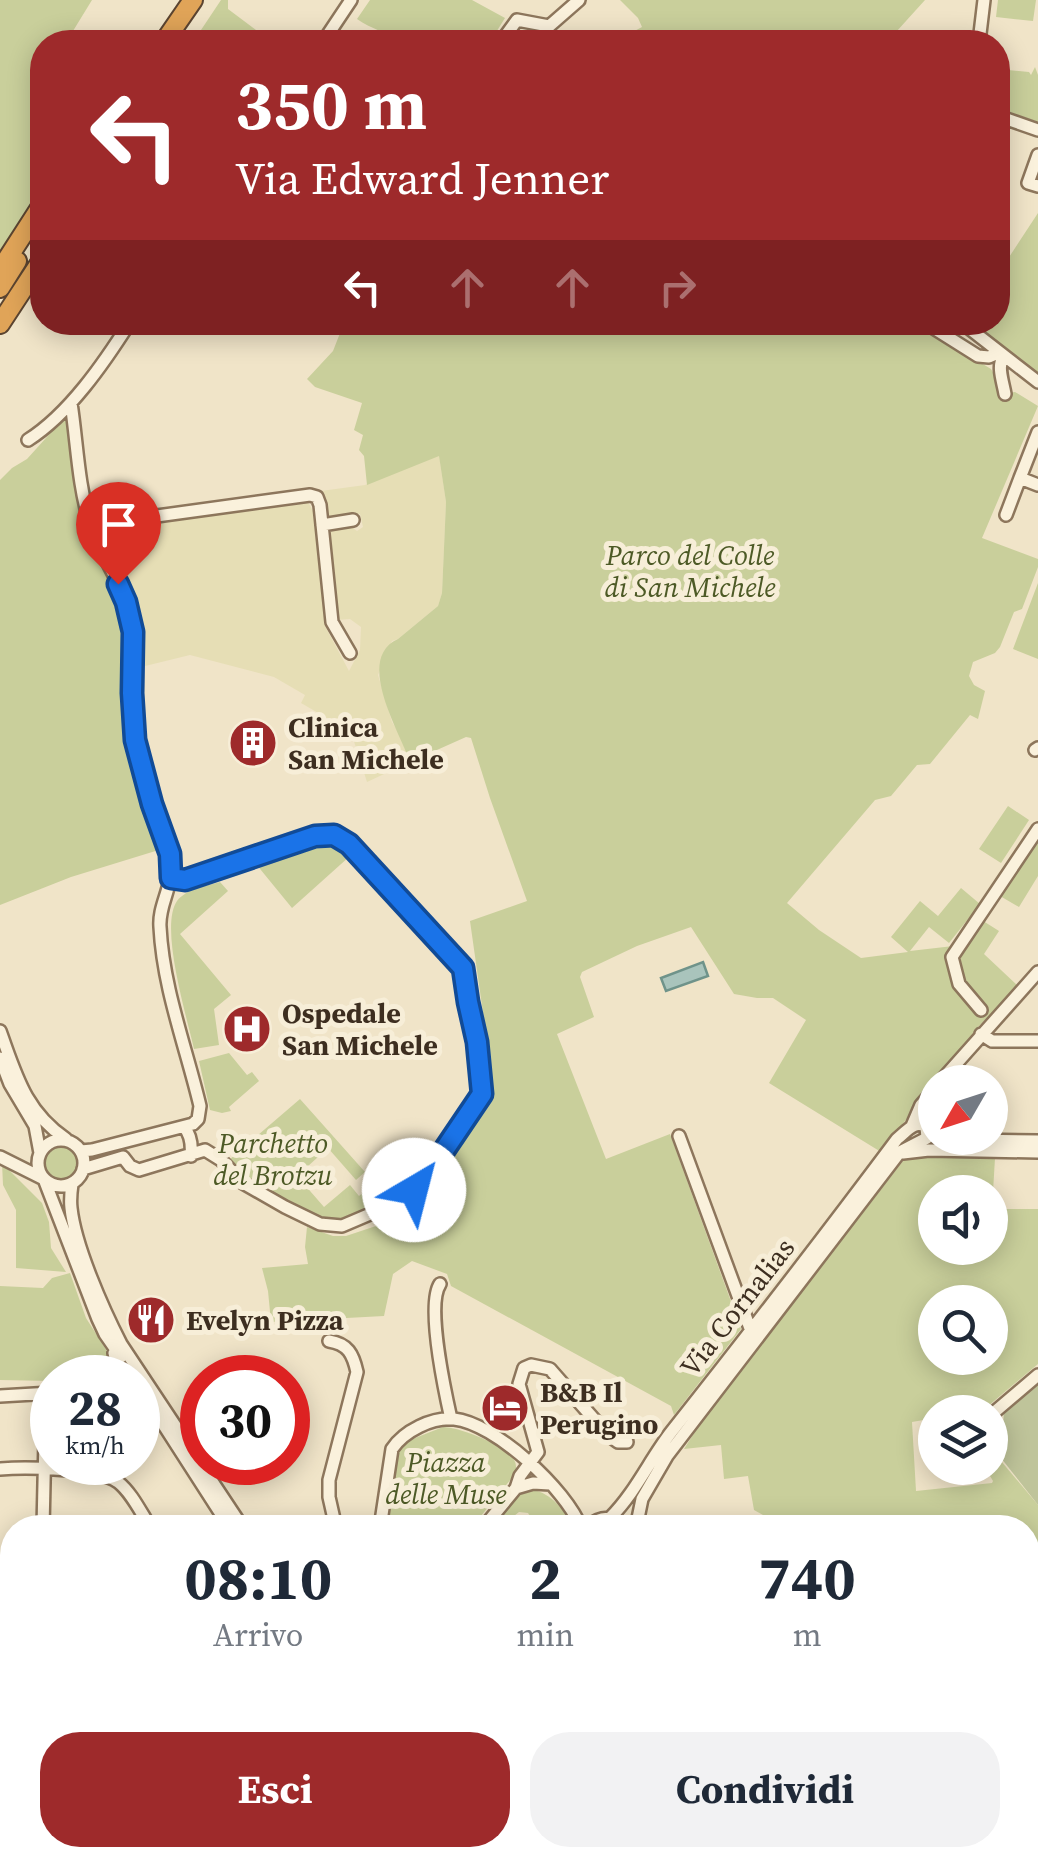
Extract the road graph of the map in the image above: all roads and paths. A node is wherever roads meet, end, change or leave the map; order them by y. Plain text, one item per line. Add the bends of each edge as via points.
1 (193, 0) edge
2 (206, 0) edge
3 (351, 0) edge
4 (578, 0) edge
5 (984, 0) edge
6 (550, 26) junction
7 (172, 30) edge
8 (186, 30) edge
9 (331, 30) edge
10 (508, 30) edge
11 (545, 30) edge
12 (981, 30) edge
13 (1010, 121) edge
14 (1038, 130) edge
15 (1038, 155) edge
16 (1038, 186) edge
17 (30, 224) edge
18 (30, 242) edge
19 (30, 263) edge
20 (0, 270) edge
21 (30, 278) edge
22 (0, 288) edge
23 (0, 309) edge
24 (0, 324) edge
25 (121, 335) edge
26 (945, 335) edge
27 (975, 335) edge
28 (994, 352) junction
29 (1038, 382) edge
30 (1005, 394) dead end
31 (71, 403) junction
32 (1038, 432) edge
33 (28, 440) dead end
34 (1020, 478) junction
35 (1038, 485) edge
36 (1006, 514) dead end
37 (353, 520) dead end
38 (90, 525) junction
39 (322, 525) junction
40 (350, 653) dead end
41 (1038, 830) edge
42 (171, 878) junction
43 (1038, 972) edge
44 (981, 1010) dead end
45 (0, 1031) edge
46 (981, 1034) junction
47 (1038, 1041) edge
48 (0, 1058) edge
49 (955, 1065) edge
50 (918, 1114) edge
51 (918, 1118) edge
52 (918, 1123) edge
53 (184, 1127) junction
54 (911, 1128) junction
55 (679, 1136) dead end
56 (897, 1140) junction
57 (1008, 1140) edge
58 (70, 1141) junction
59 (1038, 1141) edge
60 (918, 1144) edge
61 (918, 1146) edge
62 (1008, 1150) edge
63 (81, 1151) junction
64 (1038, 1152) edge
65 (39, 1154) junction
66 (191, 1156) junction
67 (2, 1158) edge
68 (84, 1169) junction
69 (44, 1179) junction
70 (72, 1184) junction
71 (440, 1284) dead end
72 (751, 1332) junction
73 (329, 1341) dead end
74 (111, 1344) junction
75 (114, 1355) edge
76 (118, 1355) edge
77 (1038, 1375) edge
78 (30, 1394) edge
79 (0, 1396) edge
80 (1008, 1401) edge
81 (451, 1419) junction
82 (160, 1420) edge
83 (627, 1442) dead end
84 (530, 1462) junction
85 (0, 1468) edge
86 (30, 1468) edge
87 (550, 1484) junction
88 (45, 1485) edge
89 (122, 1485) edge
90 (516, 1488) junction
91 (44, 1515) edge
92 (142, 1515) edge
93 (222, 1515) edge
94 (234, 1515) edge
95 (333, 1515) edge
96 (382, 1515) edge
97 (494, 1515) edge
98 (584, 1515) edge
99 (599, 1515) edge
100 (637, 1515) edge

1 - 7 highway
2 - 8 highway
3 - 9 street
4 - 6 street
5 - 12 street
6 - 10 street via 517,20
6 - 11 street
13 - 14 street
15 - 16 street via 1028,183
17 - 20 highway
18 - 22 highway
19 - 23 highway
21 - 24 highway
25 - 31 street
26 - 28 street
27 - 28 street
28 - 29 street
28 - 30 street
31 - 33 street
31 - 38 street
32 - 34 street
34 - 35 street
34 - 36 street
37 - 39 street
38 - 39 street via 310,495 320,504
38 - 42 street via 131,618 135,740 170,854
39 - 40 street via 332,622
41 - 44 street via 952,957 959,984
42 - 53 street via 160,922 162,951 200,1106 198,1119
42 - 66 street via 185,880 323,834 346,842 463,968 481,1074 480,1099 414,1190 342,1226 320,1224 280,1204 205,1150
43 - 46 street
45 - 58 street via 24,1095
46 - 47 street via 992,1041
46 - 49 street
48 - 65 street via 35,1126
50 - 56 street
51 - 54 street, Via Cornalias
52 - 54 street
53 - 63 street
53 - 66 street
54 - 56 street, Via Cornalias
54 - 60 street
55 - 72 street
56 - 72 street, Via Cornalias
57 - 59 street
58 - 63 street
58 - 65 street via 52,1141
61 - 100 street, Via Cornalias via 899,1154 667,1456
62 - 64 street
63 - 68 street
65 - 67 street
65 - 69 street
66 - 68 street via 140,1170 123,1157
67 - 69 street
68 - 70 street
69 - 70 street
69 - 74 street
70 - 94 street via 70,1207 106,1316
71 - 81 street via 434,1294 438,1344
72 - 99 street, Via Cornalias via 667,1437 632,1494
73 - 95 street via 348,1348 358,1372 329,1480
74 - 75 street
74 - 76 street
77 - 80 street
78 - 79 street
81 - 84 street via 490,1434
81 - 96 street via 397,1441
82 - 93 street
83 - 84 street via 608,1434 550,1369 531,1365 519,1384 538,1452
84 - 87 street
84 - 90 street
85 - 86 street
87 - 90 street
87 - 98 street
88 - 91 street
89 - 92 street
90 - 97 street

